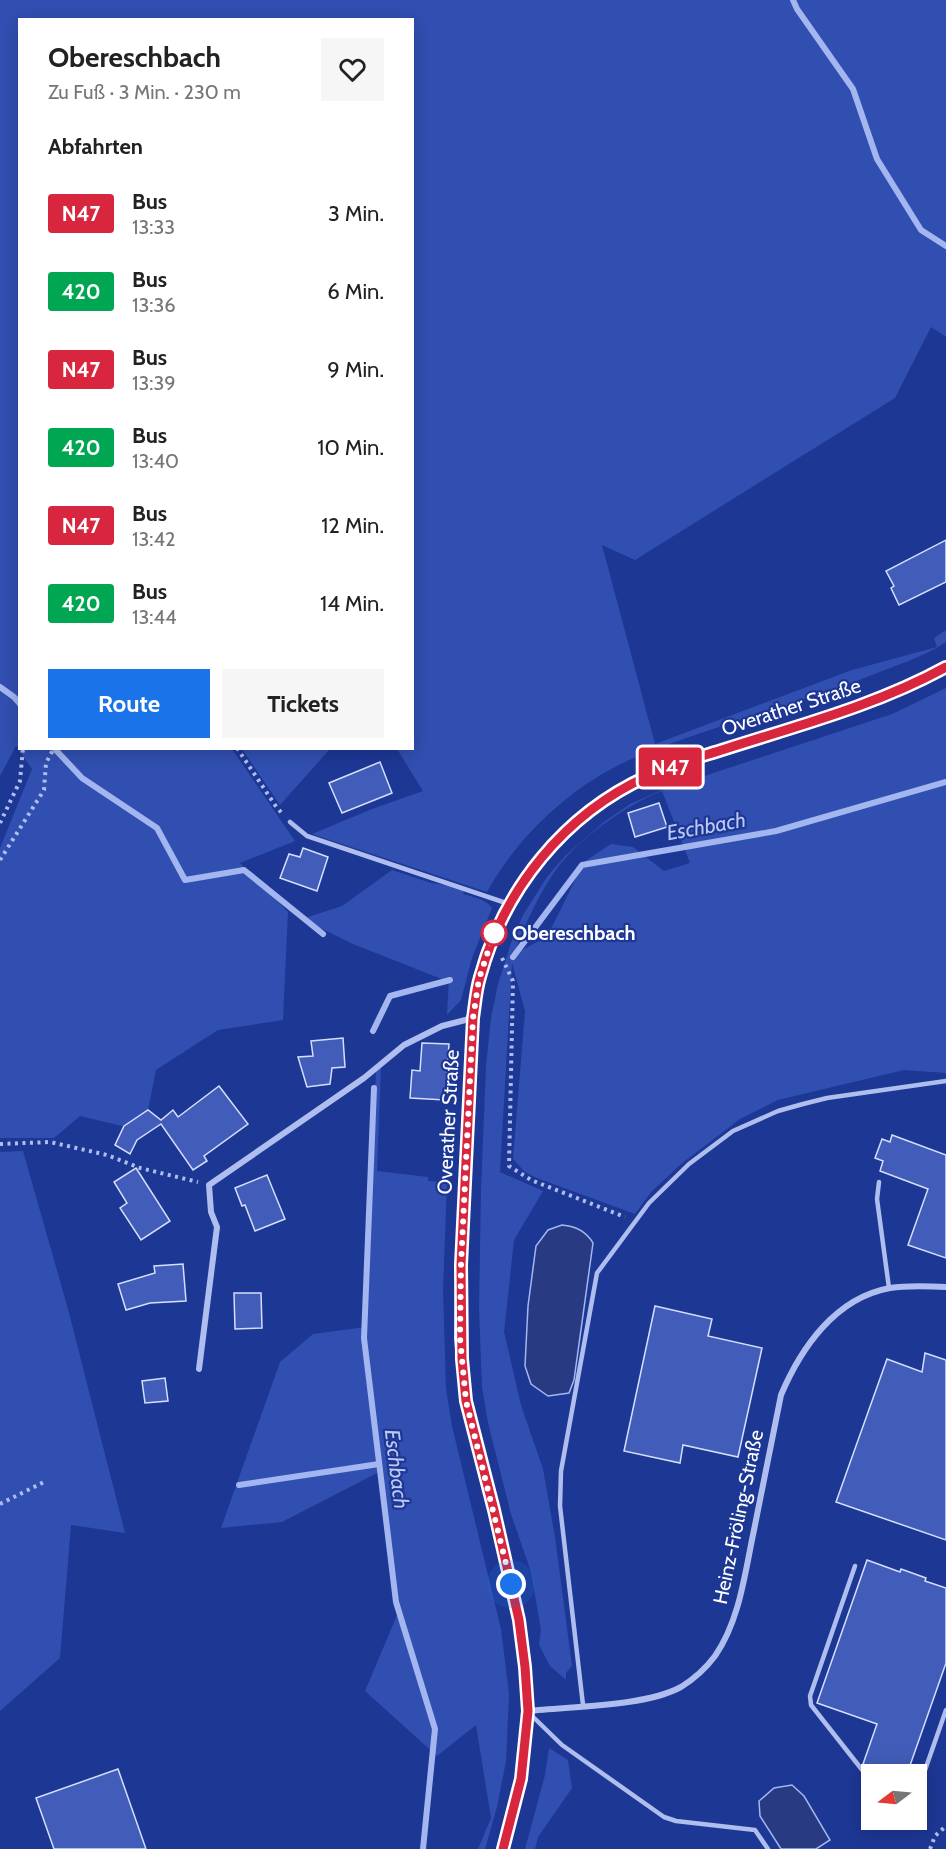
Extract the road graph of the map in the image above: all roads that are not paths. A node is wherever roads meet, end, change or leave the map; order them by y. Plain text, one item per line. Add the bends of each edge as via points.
1 (946, 667) edge
2 (290, 822) road end
3 (509, 904) junction
4 (473, 1018) junction
5 (946, 1081) edge
6 (879, 1182) dead end
7 (946, 1287) edge
8 (889, 1288) junction
9 (199, 1369) dead end
10 (855, 1566) dead end
11 (583, 1706) junction
12 (946, 1710) edge
13 (528, 1711) junction
14 (927, 1764) edge
15 (861, 1768) edge
16 (503, 1849) edge
17 (768, 1849) edge

1 - 3 main road, Overather Straße via 849,710 672,766 624,788 556,840
2 - 3 lane via 307,836
3 - 4 main road, Overather Straße via 492,938 479,979
4 - 9 street via 442,1026 404,1045 364,1078 209,1185 211,1212 217,1227
4 - 13 main road, Overather Straße via 461,1265 462,1359 466,1401 519,1620
5 - 11 lane via 827,1098 778,1111 733,1131 689,1164 649,1203 597,1272 561,1471 560,1506
6 - 8 lane via 877,1199
7 - 8 street, Heinz-Fröling-Straße
8 - 11 street, Heinz-Fröling-Straße via 860,1299 833,1316 810,1341 792,1370 781,1395 741,1594 716,1655 681,1687 653,1698
10 - 15 lane via 810,1696 811,1704
11 - 13 street, Heinz-Fröling-Straße
12 - 14 lane
13 - 16 main road, Overather Straße via 521,1779
13 - 17 lane via 562,1745 664,1817 755,1830

